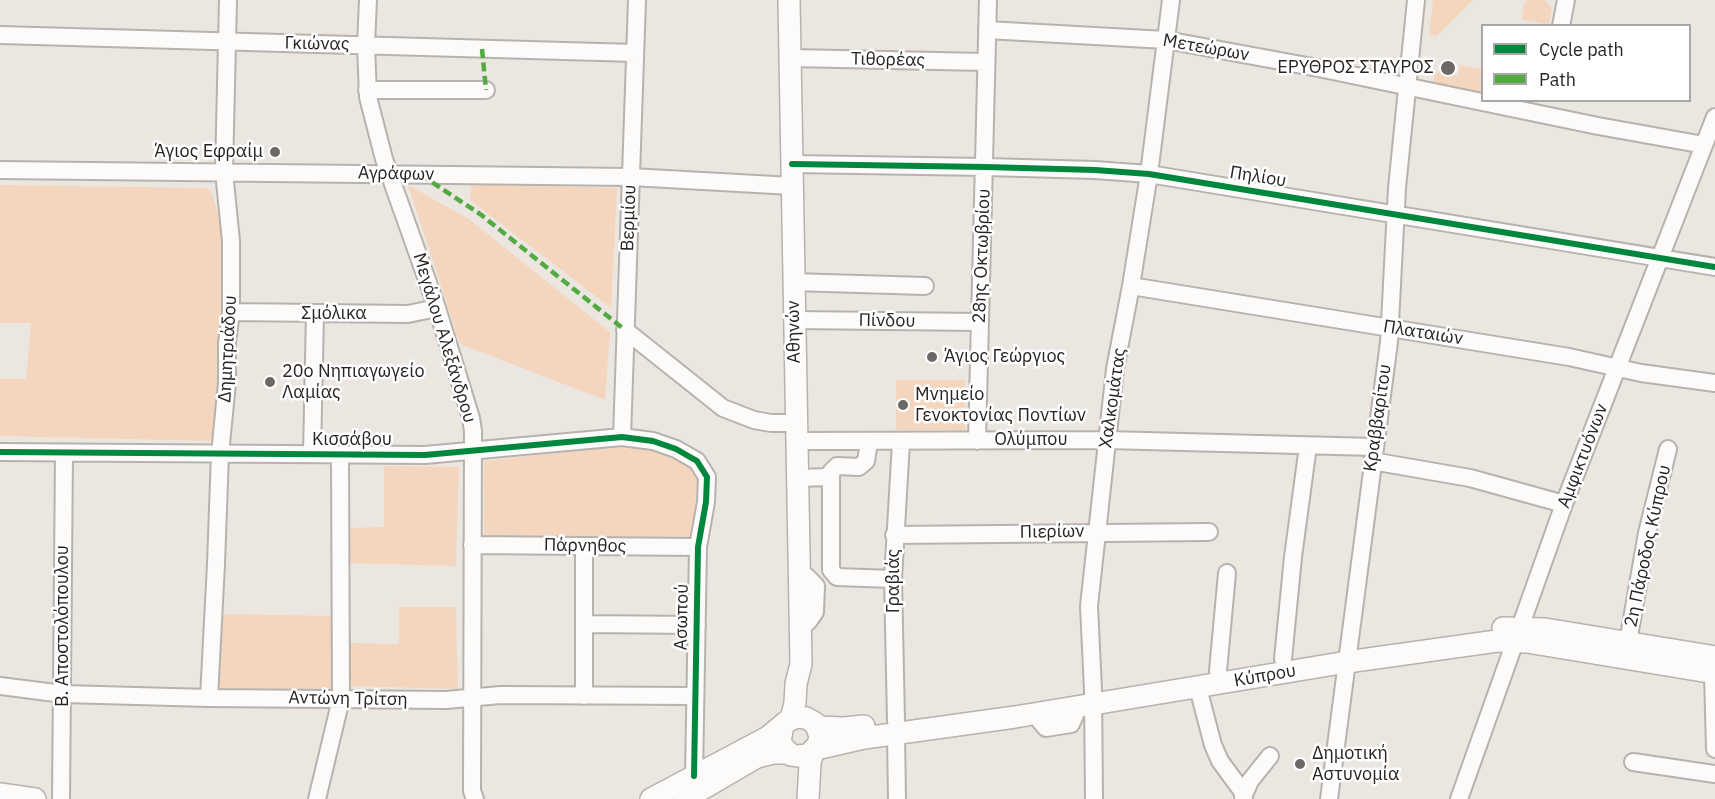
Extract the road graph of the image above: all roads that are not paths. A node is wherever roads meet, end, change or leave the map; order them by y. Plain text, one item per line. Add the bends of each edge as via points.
1 (228, 0) edge
2 (368, 0) edge
3 (637, 0) edge
4 (789, 0) edge
5 (988, 0) edge
6 (1171, 0) edge
7 (1416, 0) edge
8 (1566, 0) edge
9 (1561, 24) edge
10 (987, 30) junction
11 (0, 35) edge
12 (1166, 40) junction
13 (227, 42) junction
14 (366, 45) junction
15 (635, 53) junction
16 (790, 58) junction
17 (986, 62) junction
18 (1407, 86) junction
19 (367, 90) junction
20 (486, 90) dead end
21 (1481, 97) edge
22 (1511, 102) edge
23 (1543, 107) edge
24 (1715, 117) edge
25 (1704, 145) junction
26 (792, 164) junction
27 (986, 166) junction
28 (0, 170) edge
29 (224, 172) junction
30 (390, 174) junction
31 (1149, 174) junction
32 (631, 177) junction
33 (792, 186) junction
34 (1396, 214) junction
35 (1658, 259) junction
36 (1715, 267) edge
37 (793, 282) junction
38 (925, 286) dead end
39 (1131, 286) junction
40 (436, 308) junction
41 (231, 312) junction
42 (315, 314) junction
43 (794, 320) junction
44 (980, 322) junction
45 (1389, 328) junction
46 (626, 330) junction
47 (1616, 368) junction
48 (1715, 383) edge
49 (796, 432) junction
50 (622, 437) junction
51 (1107, 440) junction
52 (977, 441) junction
53 (901, 442) junction
54 (1308, 446) junction
55 (868, 449) junction
56 (1668, 449) dead end
57 (474, 451) junction
58 (0, 452) edge
59 (64, 453) junction
60 (220, 454) junction
61 (312, 454) junction
62 (1373, 454) junction
63 (340, 455) junction
64 (697, 461) joint
65 (830, 477) junction
66 (797, 478) junction
67 (1564, 504) junction
68 (1098, 532) junction
69 (1209, 532) dead end
70 (894, 535) junction
71 (472, 545) junction
72 (584, 546) junction
73 (698, 547) junction
74 (1227, 573) dead end
75 (806, 576) dead end
76 (893, 579) junction
77 (808, 622) dead end
78 (584, 624) junction
79 (697, 625) junction
80 (1517, 634) junction
81 (1628, 642) junction
82 (1348, 655) junction
83 (1283, 659) junction
84 (1714, 668) edge
85 (1218, 671) junction
86 (0, 686) edge
87 (1198, 688) junction
88 (63, 694) junction
89 (584, 696) junction
90 (695, 696) junction
91 (209, 698) junction
92 (472, 698) junction
93 (1093, 698) junction
94 (341, 699) junction
95 (1075, 715) dead end
96 (1040, 721) dead end
97 (801, 723) junction
98 (896, 727) junction
99 (1715, 749) edge
100 (814, 751) junction
101 (790, 754) junction
102 (1270, 756) dead end
103 (1633, 762) dead end
104 (1715, 774) edge
105 (694, 776) junction
106 (0, 794) edge
107 (472, 796) edge
108 (688, 798) edge
109 (1243, 798) edge
110 (35, 799) edge
111 (61, 799) edge
112 (317, 799) edge
113 (651, 799) edge
114 (800, 799) edge
115 (808, 799) edge
116 (897, 799) edge
117 (1094, 799) edge
118 (1329, 799) edge
119 (1459, 799) edge

1 - 13 street, Δημητριάδου
2 - 14 street, Μεγάλου Αλεξάνδρου
3 - 15 street, Βερμίου
4 - 16 main road, Αθηνών
5 - 10 street, 28ης Οκτωβρίου
6 - 12 street, Χαλκομάτας
7 - 18 street, Κραββαρίτου
8 - 9 street
10 - 12 street, Μετεώρων
10 - 17 street, 28ης Οκτωβρίου
11 - 13 street, Γκιώνας
12 - 18 street, Μετεώρων
12 - 31 street, Χαλκομάτας
13 - 14 street, Γκιώνας
13 - 29 street, Δημητριάδου
14 - 15 street, Γκιώνας
14 - 19 street, Μεγάλου Αλεξάνδρου
15 - 32 street, Βερμίου
16 - 17 street, Τιθορέας
16 - 26 main road, Αθηνών
17 - 27 street, 28ης Οκτωβρίου
18 - 21 street, Μετεώρων
18 - 34 street, Κραββαρίτου
19 - 20 street
19 - 30 street, Μεγάλου Αλεξάνδρου
22 - 23 street, Μετεώρων
23 - 25 street, Μετεώρων
24 - 25 street, Αμφικτυόνων
25 - 35 street, Αμφικτυόνων
26 - 27 street, Πηλίου
26 - 33 main road, Αθηνών
27 - 31 street, Πηλίου
27 - 44 street, 28ης Οκτωβρίου
28 - 29 street, Αγράφων
29 - 30 street, Αγράφων
29 - 41 street, Δημητριάδου via 231,241
30 - 32 street, Αγράφων
30 - 40 street, Μεγάλου Αλεξάνδρου
31 - 34 street, Πηλίου
31 - 39 street, Χαλκομάτας
32 - 33 street, Αγράφων
32 - 46 street, Βερμίου
33 - 37 main road, Αθηνών
34 - 35 street, Πηλίου
34 - 45 street, Κραββαρίτου
35 - 36 street, Πηλίου
35 - 47 street, Αμφικτυόνων
37 - 38 street
37 - 43 main road, Αθηνών
39 - 45 street, Πλαταιών
39 - 51 street, Χαλκομάτας via 1115,369
40 - 42 street, Σμόλικα via 408,314
40 - 57 street, Μεγάλου Αλεξάνδρου via 471,418
41 - 42 street, Σμόλικα
41 - 60 street, Δημητριάδου
42 - 61 street
43 - 44 street, Πίνδου
43 - 49 main road, Αθηνών
44 - 52 street, 28ης Οκτωβρίου
45 - 47 street, Πλαταιών
45 - 62 street, Κραββαρίτου
46 - 49 street via 723,408
46 - 50 street, Βερμίου
47 - 48 street, Πλαταιών
47 - 67 street, Αμφικτυόνων
49 - 55 street, Ολύμπου
49 - 66 main road, Αθηνών
50 - 57 street, Κισσάβου
50 - 64 street, Κισσάβου via 660,442
51 - 52 street, Ολύμπου
51 - 54 street, Ολύμπου
51 - 68 street, Χαλκομάτας
52 - 53 street, Ολύμπου
53 - 55 street, Ολύμπου
53 - 70 street, Γραβιάς
54 - 62 street, Ολύμπου
54 - 83 street
55 - 65 street via 866,461 859,466 837,466
56 - 81 street, 2η Πάροδος Κύπρου via 1647,533
57 - 63 street, Κισσάβου
57 - 71 street, Μεγάλου Αλεξάνδρου
58 - 59 street, Κισσάβου
59 - 60 street, Κισσάβου
59 - 88 street, Β. Αποστολόπουλου
60 - 61 street, Κισσάβου
60 - 91 street, Δημητριάδου
61 - 63 street, Κισσάβου
62 - 67 street, Ολύμπου
62 - 82 street, Κραββαρίτου
63 - 94 street
64 - 73 street, Ασωπού via 707,477
65 - 66 street
65 - 76 street via 831,572 837,577
66 - 97 main road, Αθηνών via 801,664 807,683 807,706
67 - 80 street, Αμφικτυόνων
68 - 69 street, Πιερίων
68 - 70 street, Πιερίων
68 - 93 street, Χαλκομάτας via 1089,606
70 - 76 street, Γραβιάς
71 - 72 street, Πάρνηθος
71 - 92 street, Μεγάλου Αλεξάνδρου
72 - 73 street, Πάρνηθος
72 - 78 street
73 - 79 street, Ασωπού
74 - 85 street
75 - 77 street via 816,586 815,612
76 - 98 street, Γραβιάς
78 - 79 street
78 - 89 street
79 - 90 street, Ασωπού
80 - 81 main road, Κύπρου
80 - 82 main road, Κύπρου via 1498,628
80 - 84 main road, Κύπρου
80 - 119 street, Αμφικτυόνων
81 - 84 main road, Κύπρου
82 - 83 main road, Κύπρου
82 - 87 main road, Κύπρου
82 - 118 street, Κραββαρίτου
83 - 85 main road, Κύπρου
84 - 99 street
85 - 93 main road, Κύπρου
86 - 88 street, Αντώνη Τρίτση
87 - 93 main road, Κύπρου
87 - 109 street via 1213,745
88 - 91 street, Αντώνη Τρίτση
88 - 111 street, Β. Αποστολόπουλου
89 - 90 street, Αντώνη Τρίτση
89 - 92 street, Αντώνη Τρίτση
90 - 105 street, Ασωπού
91 - 94 street, Αντώνη Τρίτση
92 - 94 street, Αντώνη Τρίτση
92 - 107 street, Μεγάλου Αλεξάνδρου
93 - 98 main road, Κύπρου
93 - 117 street, Χαλκομάτας
94 - 112 street
95 - 96 street via 1071,724 1046,728
97 - 98 main road, Κύπρου via 844,728
97 - 100 main road via 819,741
97 - 101 main road via 780,741
97 - 105 main road
98 - 100 main road, Κύπρου
98 - 116 street, Γραβιάς
100 - 101 main road, Κύπρου via 802,756
100 - 115 main road
101 - 108 main road, Κύπρου via 757,757
101 - 114 main road via 797,766
102 - 109 street via 1250,781
103 - 104 street
105 - 113 main road
106 - 110 main road

